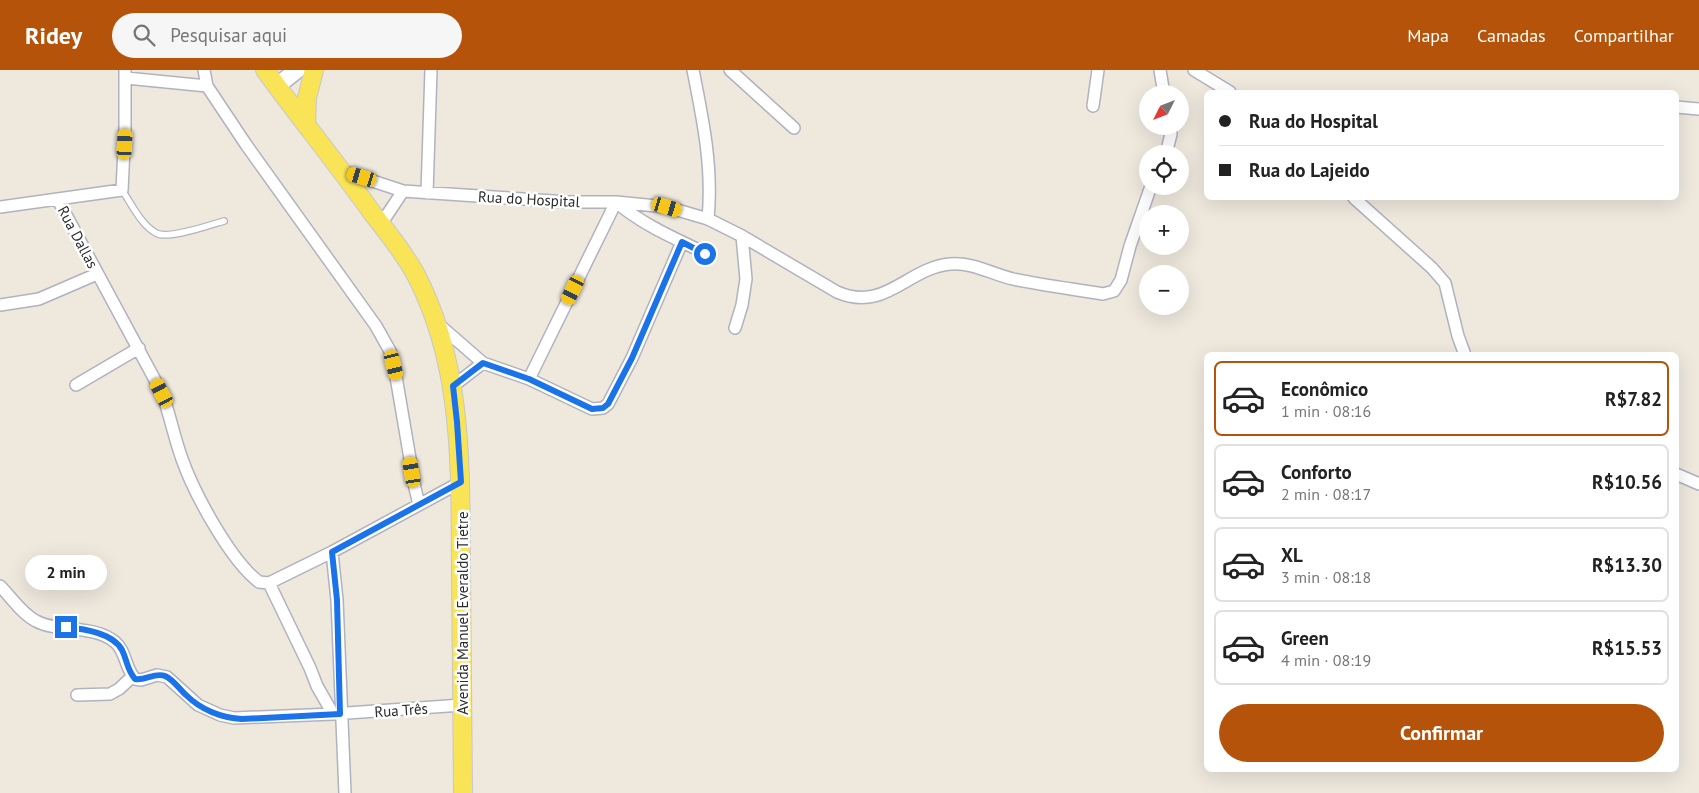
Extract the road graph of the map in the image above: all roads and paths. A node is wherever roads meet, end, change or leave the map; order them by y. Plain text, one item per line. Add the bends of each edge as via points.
1 (204, 70) edge
2 (265, 70) edge
3 (297, 70) edge
4 (314, 70) edge
5 (431, 70) edge
6 (693, 70) edge
7 (730, 70) edge
8 (1098, 70) edge
9 (1160, 70) edge
10 (1194, 70) edge
11 (125, 74) edge
12 (1162, 85) edge
13 (207, 86) junction
14 (277, 86) junction
15 (1227, 90) edge
16 (1093, 106) dead end
17 (1679, 107) edge
18 (1699, 109) edge
19 (306, 124) junction
20 (794, 128) dead end
21 (342, 171) junction
22 (122, 190) junction
23 (403, 191) junction
24 (427, 193) junction
25 (1148, 195) edge
26 (58, 200) junction
27 (1356, 200) edge
28 (616, 202) junction
29 (0, 207) edge
30 (708, 220) junction
31 (224, 221) dead end
32 (381, 224) junction
33 (742, 236) junction
34 (682, 242) junction
35 (705, 254) dead end
36 (97, 274) junction
37 (0, 305) edge
38 (436, 322) junction
39 (736, 328) dead end
40 (139, 348) junction
41 (1464, 352) edge
42 (483, 363) junction
43 (529, 379) junction
44 (76, 385) dead end
45 (453, 386) junction
46 (1679, 475) edge
47 (461, 482) junction
48 (1699, 484) edge
49 (419, 505) junction
50 (332, 552) junction
51 (269, 584) junction
52 (0, 586) edge
53 (133, 676) junction
54 (77, 695) dead end
55 (462, 705) junction
56 (337, 714) junction
57 (345, 793) edge
58 (463, 793) edge

1 - 13 street
2 - 14 main road, Avenida Manuel Everaldo Tietre
3 - 14 street
4 - 19 main road via 307,98
5 - 24 street
6 - 30 street via 707,142 710,179
7 - 20 street
8 - 16 street
9 - 12 street
10 - 15 street
11 - 13 street
11 - 22 street
13 - 49 street via 376,326 390,351
14 - 19 main road, Avenida Manuel Everaldo Tietre
17 - 18 street
19 - 21 main road, Avenida Manuel Everaldo Tietre
21 - 23 street, Rua do Hospital
21 - 32 main road, Avenida Manuel Everaldo Tietre
22 - 26 street
22 - 31 lane via 145,224 157,234 172,236
23 - 24 street, Rua do Hospital
23 - 32 street
24 - 28 street, Rua do Hospital
25 - 33 street, Rua do Hospital via 1121,280 1114,291 1103,294 1013,279 966,265 950,264 934,268 878,295 855,298 837,292
26 - 29 street
26 - 36 street, Rua Dallas
27 - 41 street via 1444,281
28 - 30 street, Rua do Hospital via 667,207
28 - 34 street via 641,221
28 - 43 street
30 - 33 street, Rua do Hospital
32 - 38 main road, Avenida Manuel Everaldo Tietre via 415,273
33 - 39 street via 746,279
34 - 35 street
34 - 43 street via 632,358 608,404 595,410
36 - 37 street via 39,299
36 - 40 street, Rua Dallas
38 - 42 street
38 - 45 main road, Avenida Manuel Everaldo Tietre
40 - 44 street
40 - 51 street, Rua Dallas via 162,393 182,460 205,509 253,578
42 - 43 street
42 - 45 street
45 - 47 main road, Avenida Manuel Everaldo Tietre
46 - 48 street
47 - 49 street
47 - 55 main road, Avenida Manuel Everaldo Tietre
49 - 50 street
50 - 51 street
50 - 56 street via 337,600
51 - 56 street via 317,686
52 - 53 street via 38,622 78,628 114,641 122,650
53 - 54 street via 110,694
53 - 56 street, Rua Três via 141,680 157,675 168,677 193,701 227,717
55 - 56 street, Rua Três
55 - 58 main road, Avenida Manuel Everaldo Tietre
56 - 57 street

